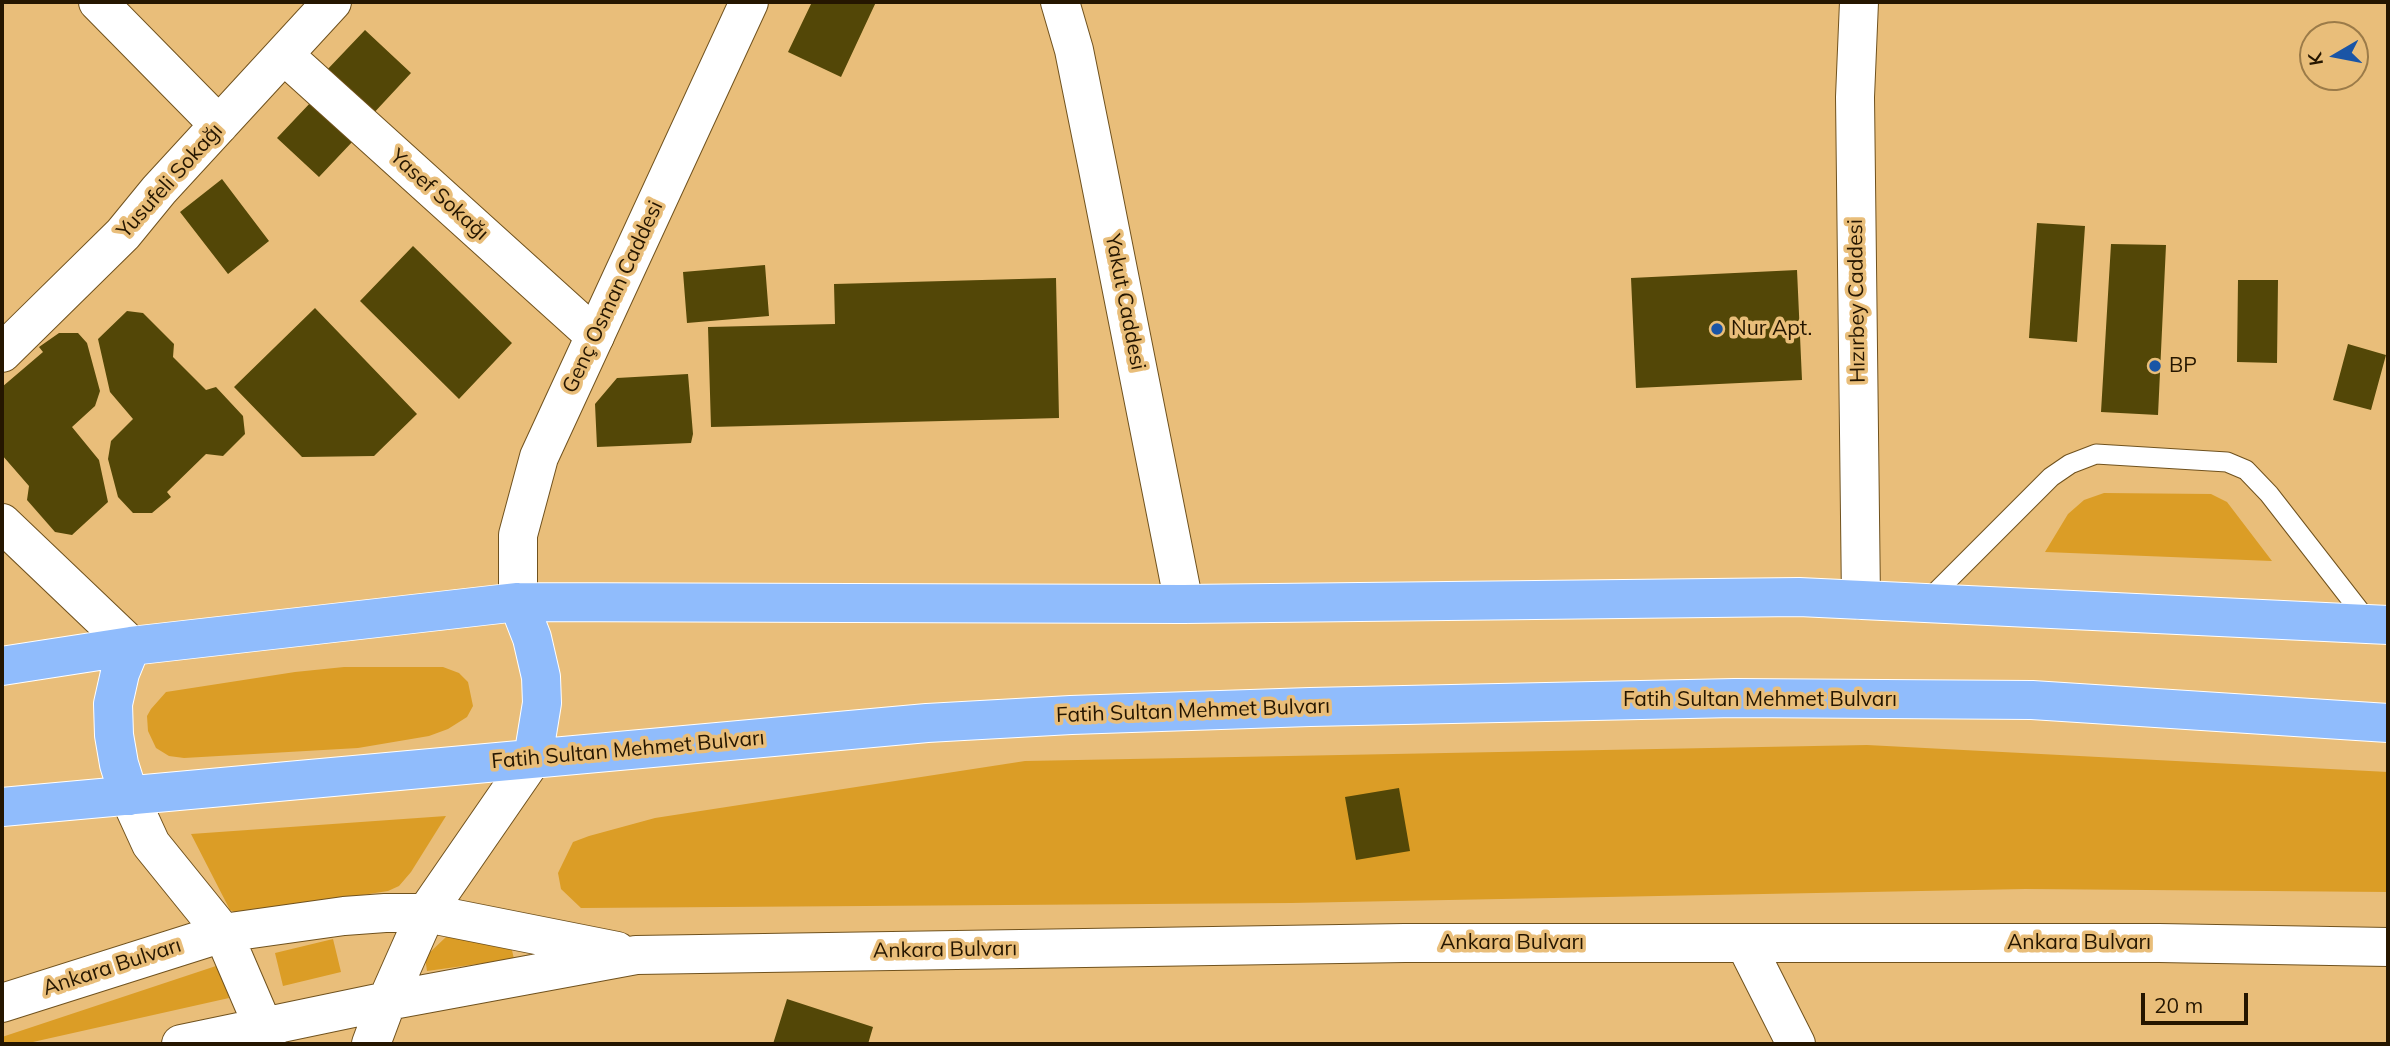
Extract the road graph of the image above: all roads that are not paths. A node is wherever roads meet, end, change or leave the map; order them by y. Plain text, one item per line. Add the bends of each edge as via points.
1 (98, 2) edge
2 (332, 2) edge
3 (749, 2) edge
4 (1060, 2) edge
5 (1859, 2) edge
6 (284, 55) junction
7 (219, 125) junction
8 (594, 336) junction
9 (2, 353) edge
10 (2, 523) edge
11 (1861, 600) junction
12 (518, 602) junction
13 (1926, 603) junction
14 (1184, 604) junction
15 (2379, 624) edge
16 (131, 646) junction
17 (2, 666) edge
18 (2388, 723) edge
19 (533, 758) junction
20 (129, 796) junction
21 (2, 807) edge
22 (426, 913) junction
23 (223, 933) junction
24 (1745, 943) junction
25 (2388, 947) edge
26 (636, 955) junction
27 (387, 1002) junction
28 (2, 1003) edge
29 (265, 1035) edge
30 (181, 1044) edge
31 (372, 1044) edge
32 (1796, 1044) edge

1 - 7 main road
2 - 6 main road, Yusufeli Sokağı
3 - 8 main road, Genç Osman Caddesi
4 - 14 main road, Yakut Caddesi via 1074,50
5 - 11 main road, Hızırbey Caddesi via 1855,97
6 - 7 main road, Yusufeli Sokağı
6 - 8 main road, Yasef Sokağı
7 - 9 main road, Yusufeli Sokağı via 123,234
8 - 12 main road, Genç Osman Caddesi via 538,457 518,535
10 - 16 main road
11 - 13 highway
11 - 14 highway
12 - 14 highway
12 - 16 highway
12 - 19 highway via 541,677
13 - 15 highway
13 - 15 lane via 2051,477 2096,454 2227,461 2246,470
16 - 17 highway
16 - 20 highway via 113,704 119,764
18 - 19 highway, Fatih Sultan Mehmet Bulvarı via 2032,700 1722,699 1071,715
19 - 20 highway, Fatih Sultan Mehmet Bulvarı
19 - 22 main road
20 - 21 highway, Fatih Sultan Mehmet Bulvarı
20 - 23 main road via 151,844
22 - 23 main road, Ankara Bulvarı via 344,916
22 - 26 main road, Ankara Bulvarı
22 - 27 main road
23 - 28 main road, Ankara Bulvarı
23 - 29 main road
24 - 25 main road, Ankara Bulvarı
24 - 26 main road, Ankara Bulvarı via 1405,943
24 - 32 main road
26 - 27 main road, Ankara Bulvarı
27 - 29 main road, Ankara Bulvarı
27 - 31 main road
29 - 30 main road, Ankara Bulvarı

